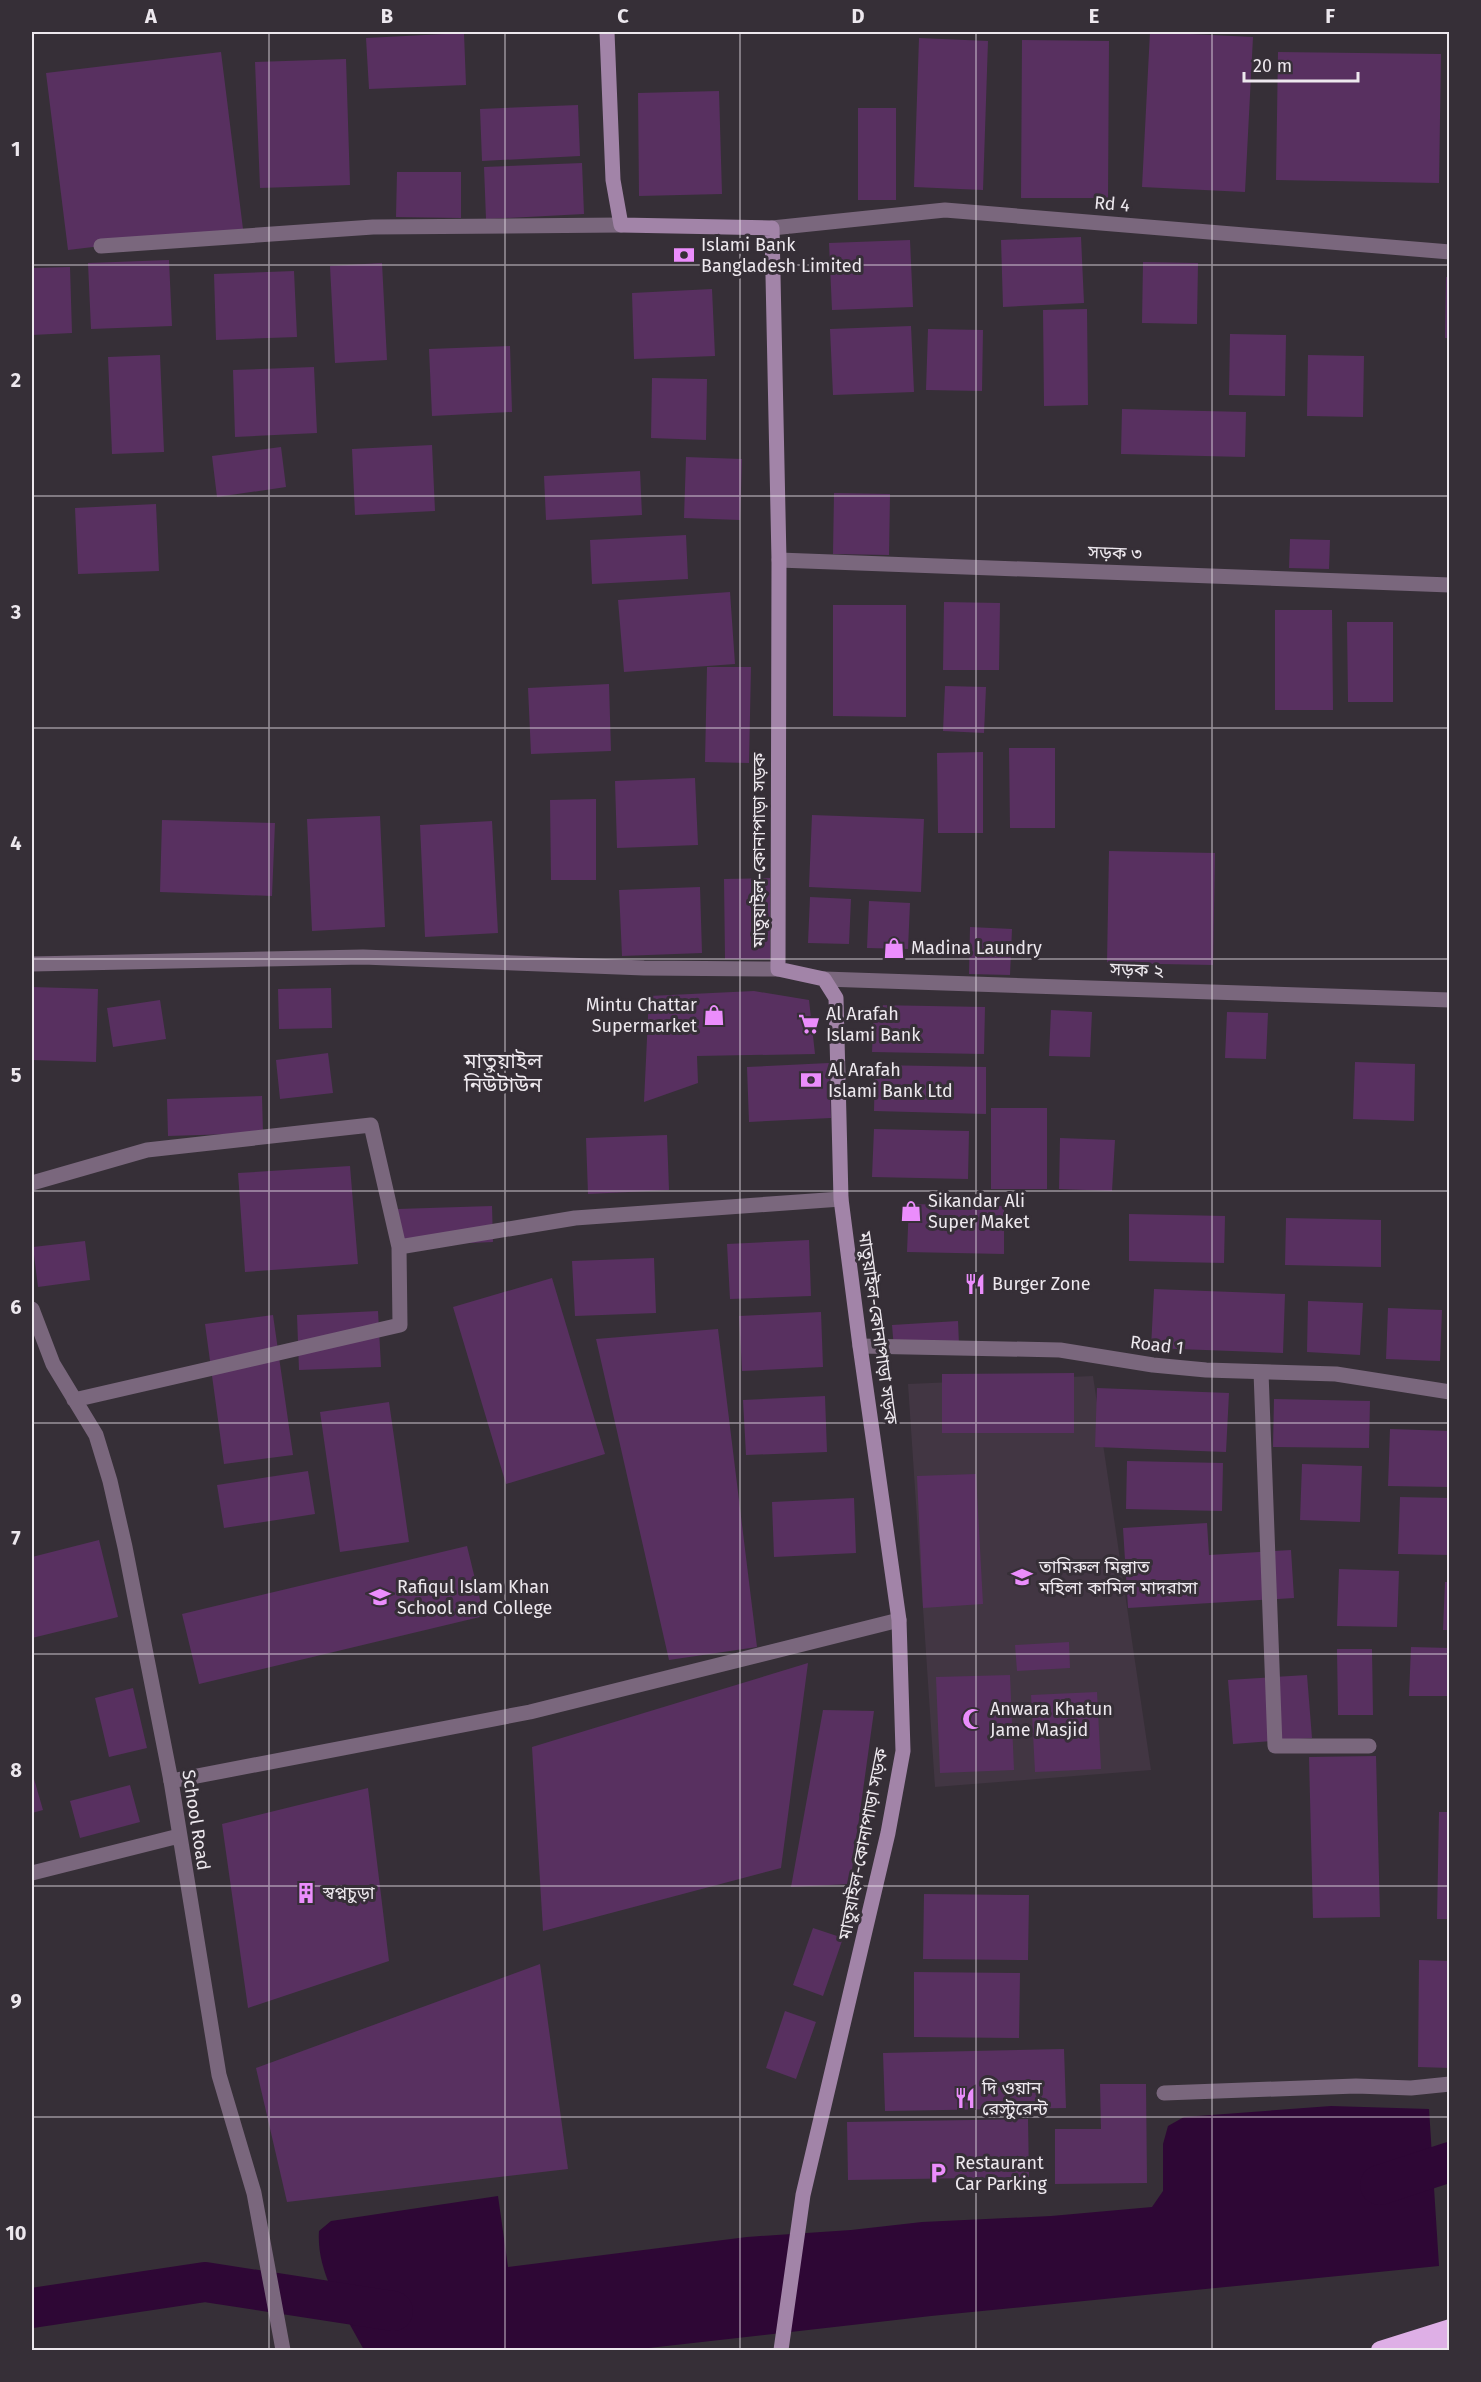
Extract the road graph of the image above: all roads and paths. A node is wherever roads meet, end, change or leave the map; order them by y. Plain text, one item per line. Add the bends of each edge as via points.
1 (607, 32) edge
2 (621, 225) junction
3 (772, 228) junction
4 (101, 246) dead end
5 (1449, 252) edge
6 (779, 560) junction
7 (1449, 585) edge
8 (32, 964) edge
9 (778, 969) junction
10 (824, 979) junction
11 (1449, 1000) edge
12 (32, 1183) edge
13 (841, 1199) junction
14 (399, 1247) junction
15 (32, 1309) edge
16 (860, 1346) junction
17 (1261, 1372) junction
18 (1449, 1392) edge
19 (74, 1400) junction
20 (899, 1620) junction
21 (1369, 1746) dead end
22 (171, 1781) junction
23 (179, 1836) junction
24 (32, 1873) edge
25 (1449, 2084) edge
26 (1164, 2093) dead end
27 (1449, 2328) edge
28 (1449, 2343) edge
29 (283, 2350) edge
30 (781, 2350) edge
31 (1380, 2350) edge
32 (1388, 2350) edge

1 - 2 main road via 613,180
2 - 3 main road
2 - 4 street via 373,227
3 - 5 street, Rd 4 via 945,210
3 - 6 main road, মাতুয়াইল-কোনাপাড়া সড়ক
6 - 7 street, সড়ক ৩
6 - 9 main road, মাতুয়াইল-কোনাপাড়া সড়ক
8 - 9 street via 363,957 644,969
9 - 10 main road, মাতুয়াইল-কোনাপাড়া সড়ক
10 - 11 street, সড়ক ২
10 - 13 main road, মাতুয়াইল-কোনাপাড়া সড়ক via 836,998
12 - 14 street via 147,1150 371,1125
13 - 14 street via 575,1218
13 - 16 main road, মাতুয়াইল-কোনাপাড়া সড়ক
14 - 19 street via 400,1325
15 - 19 street, School Road via 53,1364
16 - 17 street, Road 1 via 1060,1350 1153,1365
16 - 20 main road, মাতুয়াইল-কোনাপাড়া সড়ক
17 - 18 street, Road 1 via 1336,1374
17 - 21 street via 1275,1746
19 - 22 street, School Road via 96,1435 110,1481
20 - 22 street via 530,1712
20 - 30 main road, মাতুয়াইল-কোনাপাড়া সড়ক via 903,1751 888,1833 803,2195
22 - 23 street, School Road
23 - 24 street
23 - 29 street, School Road via 219,2075 254,2193
25 - 26 street
27 - 31 highway
28 - 32 highway

